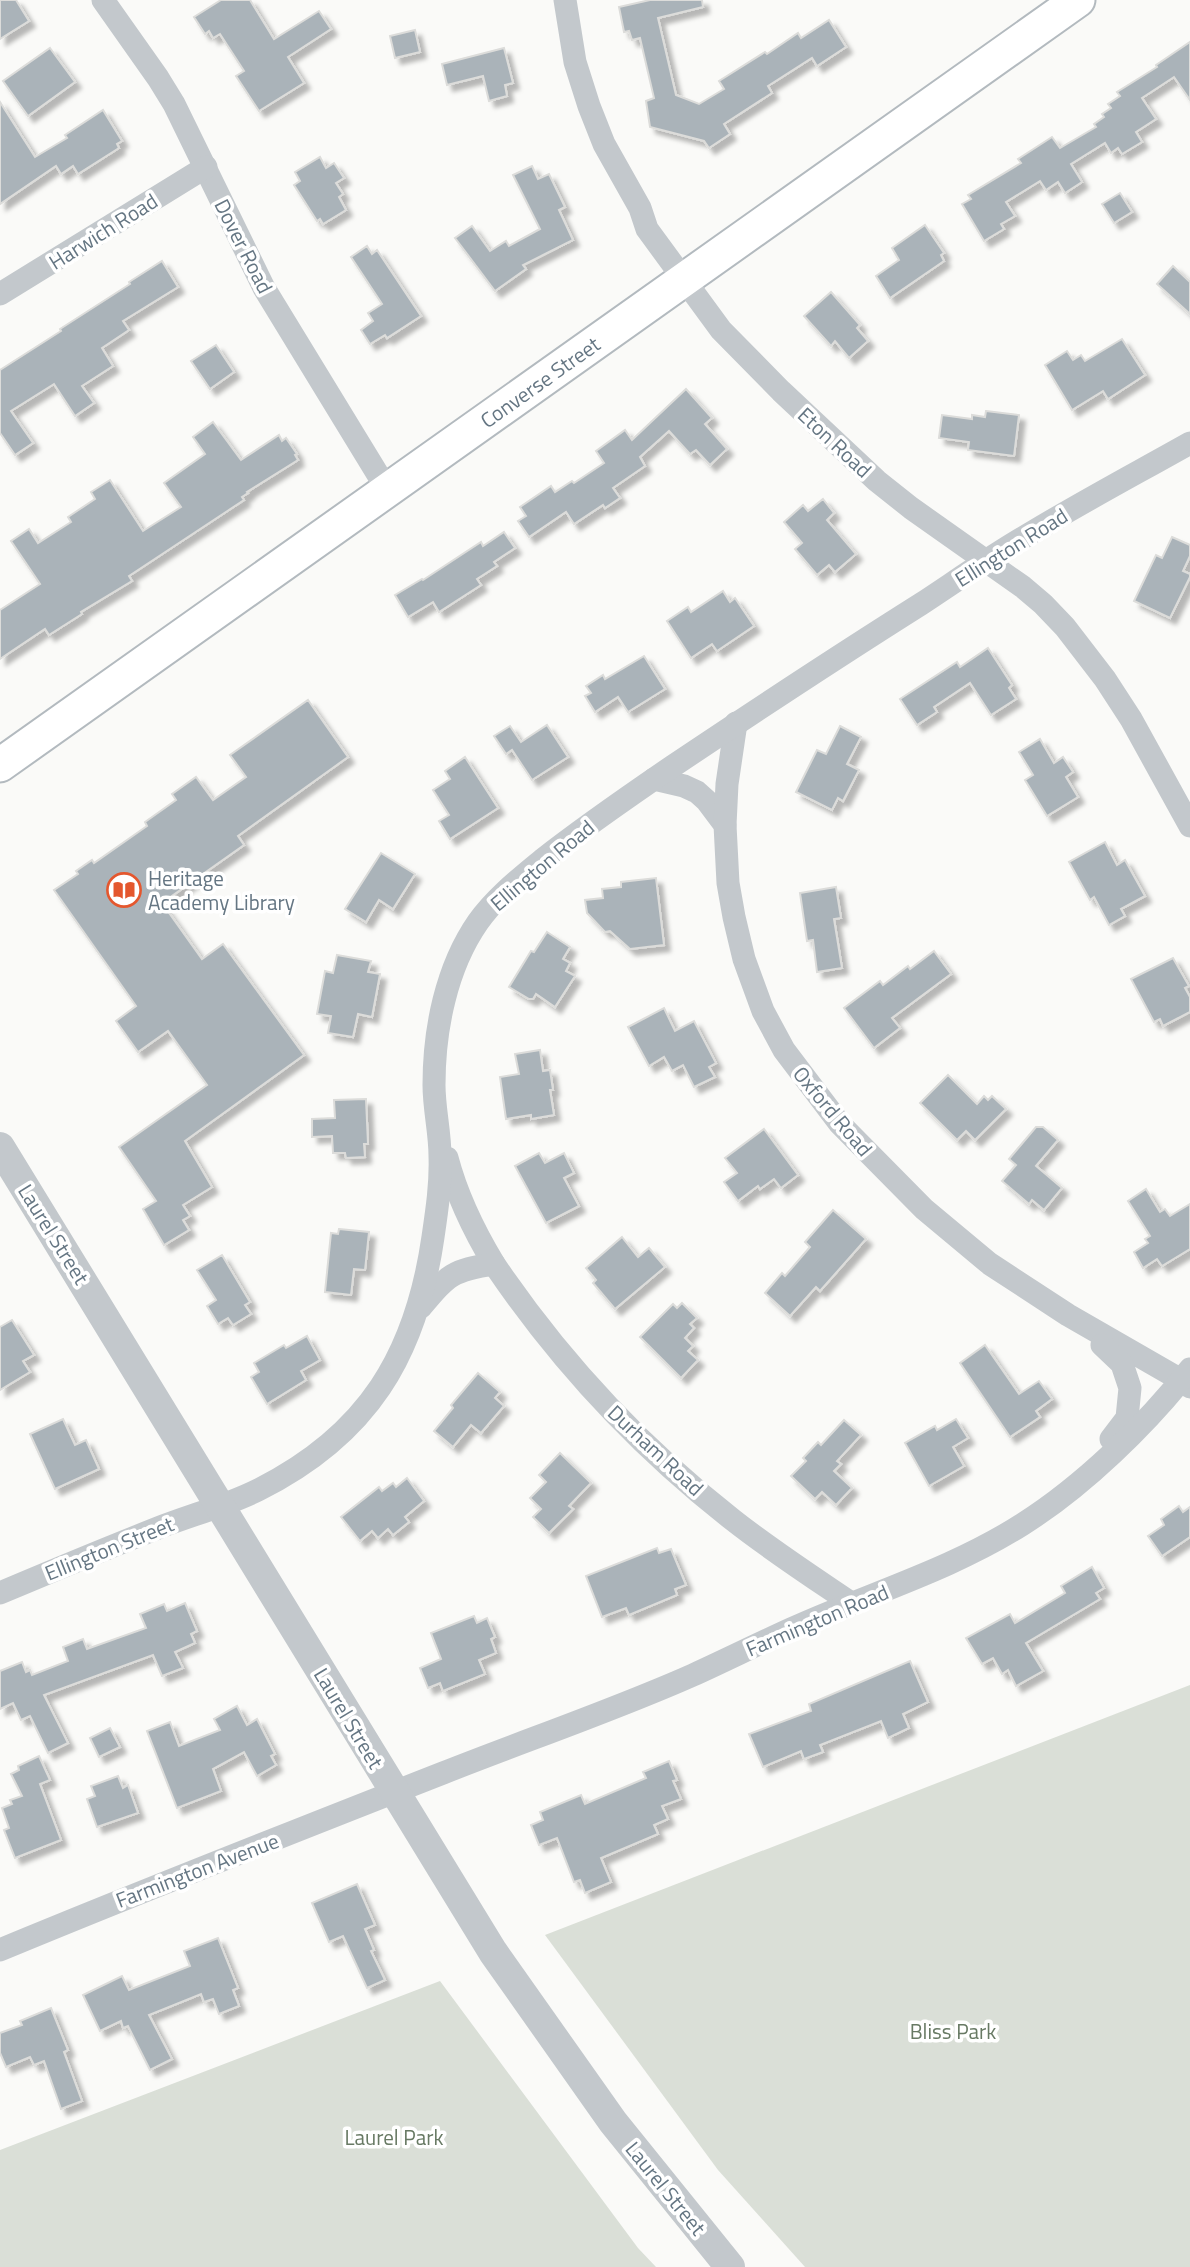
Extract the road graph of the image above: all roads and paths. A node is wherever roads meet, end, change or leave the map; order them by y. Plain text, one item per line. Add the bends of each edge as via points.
1 (103, 0) edge
2 (565, 0) edge
3 (1078, 0) edge
4 (206, 167) junction
5 (684, 280) junction
6 (0, 294) edge
7 (1190, 443) edge
8 (388, 491) junction
9 (986, 560) junction
10 (736, 723) junction
11 (0, 765) edge
12 (654, 779) junction
13 (725, 825) junction
14 (1190, 825) edge
15 (437, 1118) junction
16 (0, 1147) edge
17 (494, 1264) junction
18 (418, 1310) junction
19 (1068, 1315) junction
20 (1187, 1379) edge
21 (1088, 1474) junction
22 (219, 1505) junction
23 (0, 1593) edge
24 (851, 1603) junction
25 (395, 1793) junction
26 (0, 1950) edge
27 (730, 2267) edge

1 - 4 street, Dover Road via 158,78
2 - 5 street, Eton Road via 575,62 604,144 647,229
3 - 5 main road, Converse Street
4 - 6 street, Harwich Road
4 - 8 street, Dover Road via 264,288
5 - 8 main road, Converse Street
5 - 9 street, Eton Road via 721,330 844,452 911,508
7 - 9 street, Ellington Road
8 - 11 main road, Converse Street
9 - 10 street, Ellington Road
9 - 14 street, Eton Road via 1033,595 1065,627 1131,719
10 - 12 street, Ellington Road
10 - 13 street, Oxford Road
12 - 13 street via 697,792
12 - 15 street, Ellington Road via 564,842 478,921 451,976 443,1007 434,1085
13 - 19 street, Oxford Road via 728,883 744,959 763,1011 784,1050 840,1124 925,1209 990,1264
15 - 17 street, Durham Road via 457,1191
15 - 18 street, Ellington Road via 437,1210
16 - 22 street, Laurel Street
17 - 18 street via 456,1272
17 - 24 street, Durham Road via 552,1343 667,1464 734,1521
18 - 22 street, Ellington Road via 387,1379 345,1431 268,1484
19 - 20 street, Oxford Road
19 - 21 street, Oxford Road via 1122,1364 1130,1388 1128,1418
20 - 21 street, Farmington Road
21 - 24 street, Farmington Road via 1023,1524 977,1551
22 - 23 street, Ellington Street
22 - 25 street, Laurel Street
24 - 25 street, Farmington Road via 691,1676
25 - 26 street, Farmington Avenue
25 - 27 street, Laurel Street via 548,2032

